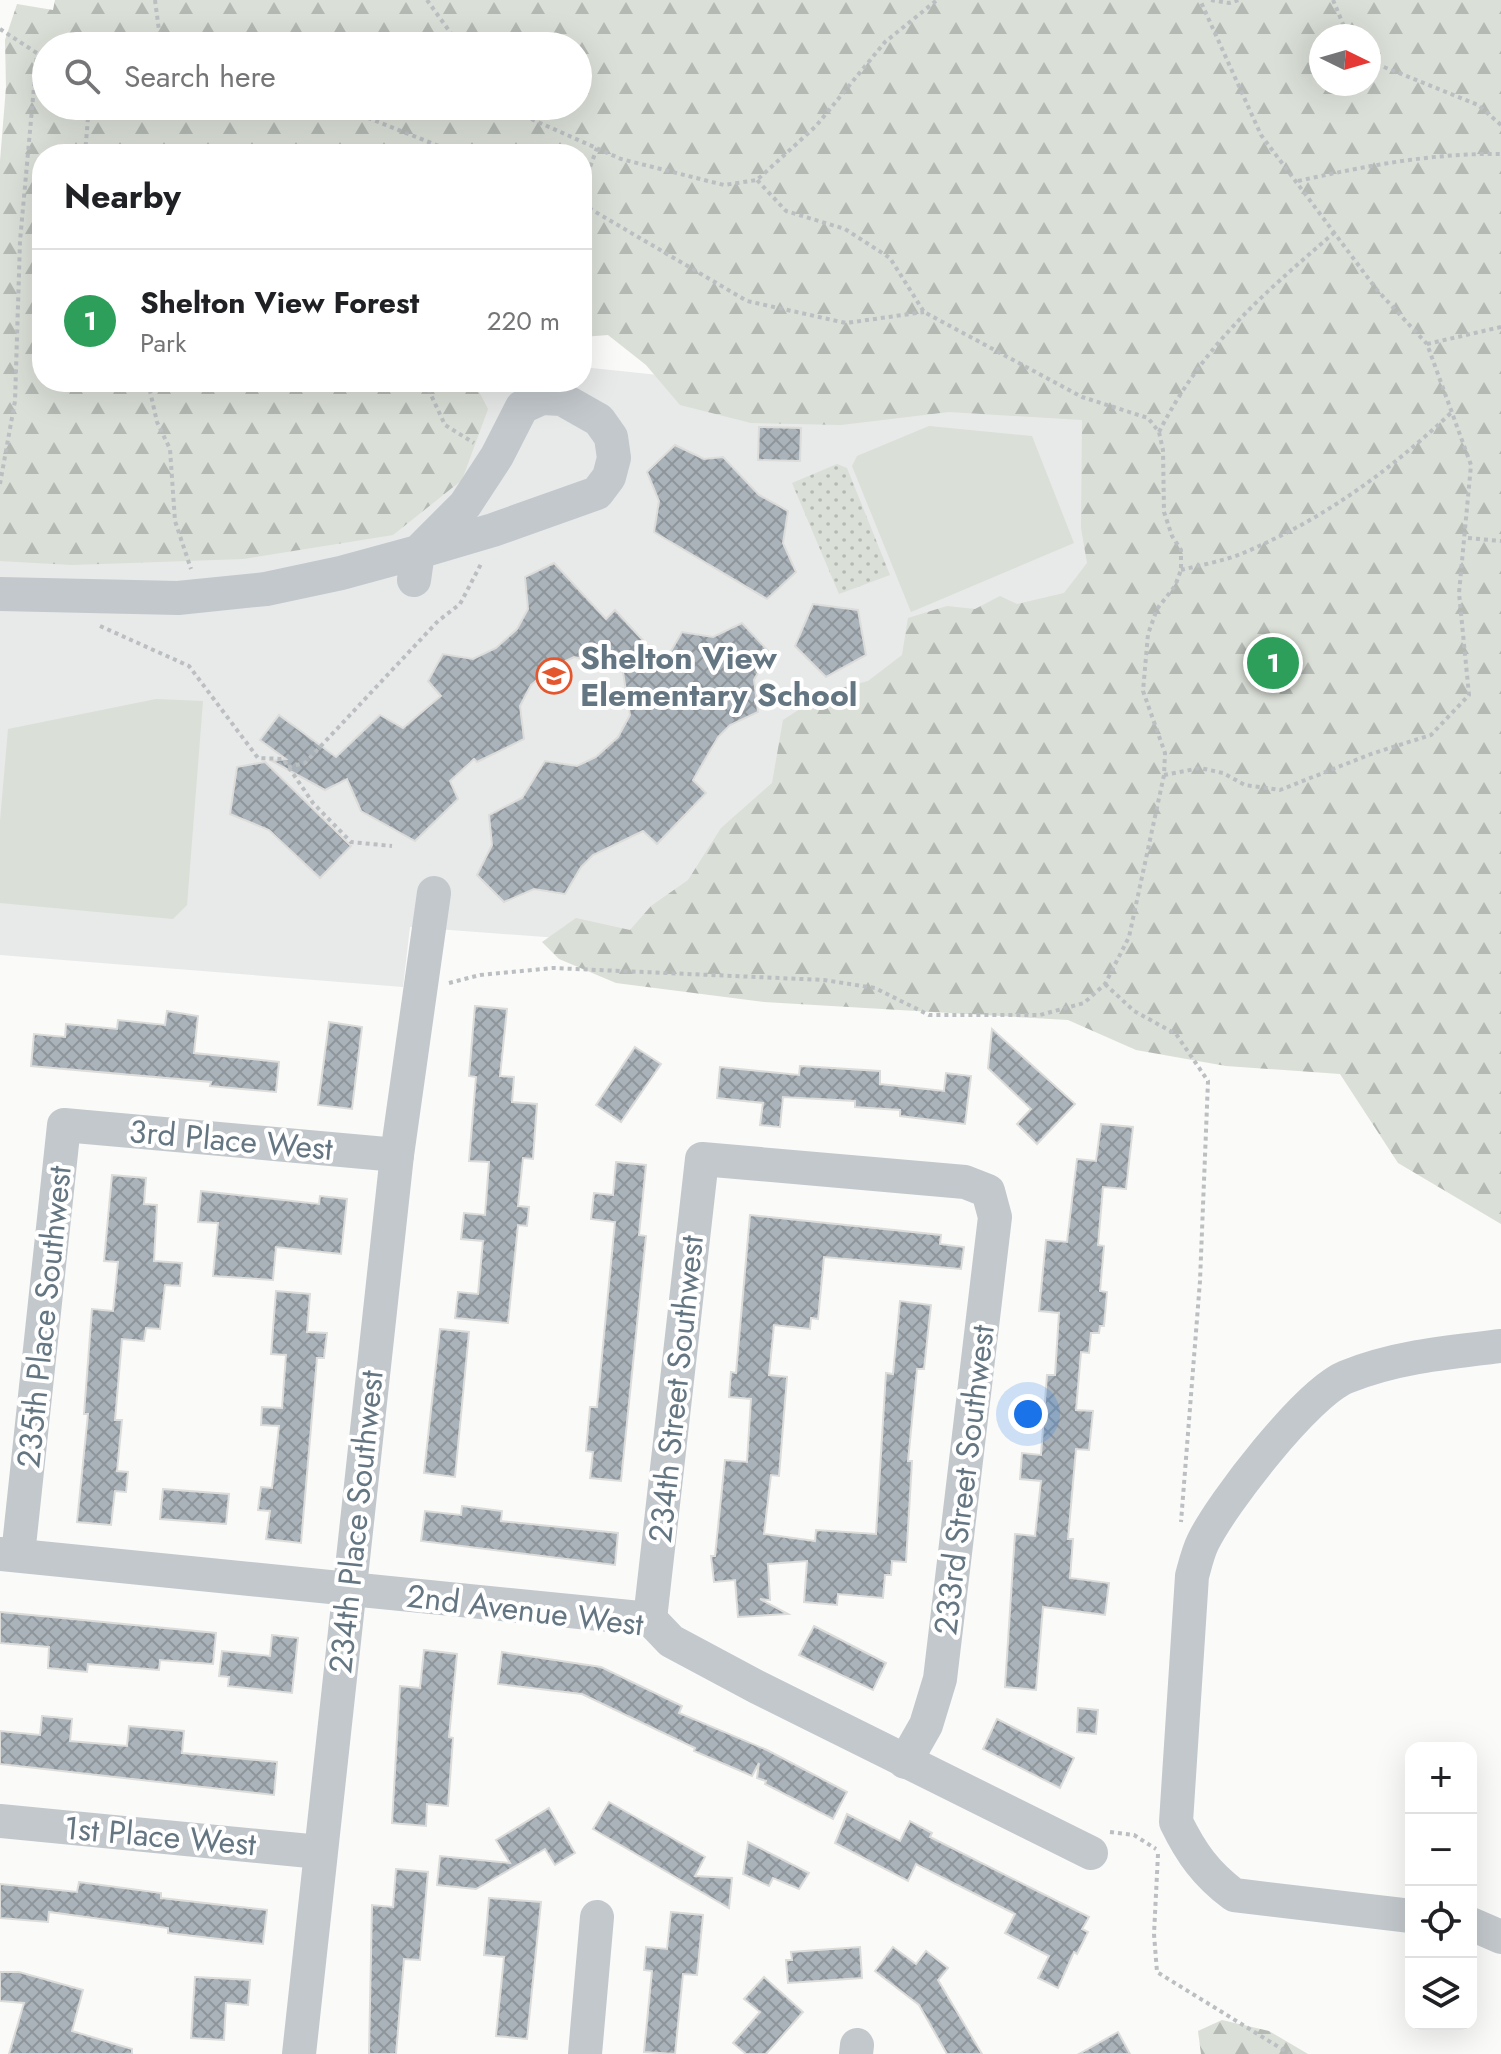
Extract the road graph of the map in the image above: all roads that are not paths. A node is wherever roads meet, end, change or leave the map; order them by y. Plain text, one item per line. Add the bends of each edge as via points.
1 (416, 566) junction
2 (0, 594) edge
3 (434, 893) dead end
4 (64, 1125) joint
5 (397, 1155) junction
6 (702, 1159) joint
7 (1501, 1346) edge
8 (9, 1555) edge
9 (348, 1588) junction
10 (650, 1619) junction
11 (905, 1762) junction
12 (0, 1821) edge
13 (320, 1852) junction
14 (1091, 1853) dead end
15 (1405, 1915) edge
16 (597, 1917) dead end
17 (1477, 1927) edge
18 (1501, 1937) edge
19 (299, 2054) edge
20 (585, 2054) edge

1 - 1 street via 493,530 597,493 614,458 611,437 599,420 562,399 542,398 522,407 465,505
1 - 2 street via 201,596
3 - 5 street, 234th Place Southwest
4 - 5 street, 3rd Place West
4 - 8 street, 235th Place Southwest
5 - 9 street, 234th Place Southwest
6 - 10 street, 234th Street Southwest
6 - 11 street, 233rd Street Southwest via 965,1182 988,1191 995,1217 940,1679 926,1725
7 - 15 street via 1386,1364 1343,1378 1314,1396 1218,1516 1192,1576 1176,1822 1190,1852 1234,1895
8 - 9 street, 2nd Avenue West
9 - 10 street, 2nd Avenue West
9 - 13 street, 234th Place Southwest
10 - 11 street, 2nd Avenue West via 671,1641
11 - 14 street, 2nd Avenue West
12 - 13 street, 1st Place West
13 - 19 street, 234th Place Southwest
16 - 20 street
17 - 18 street

